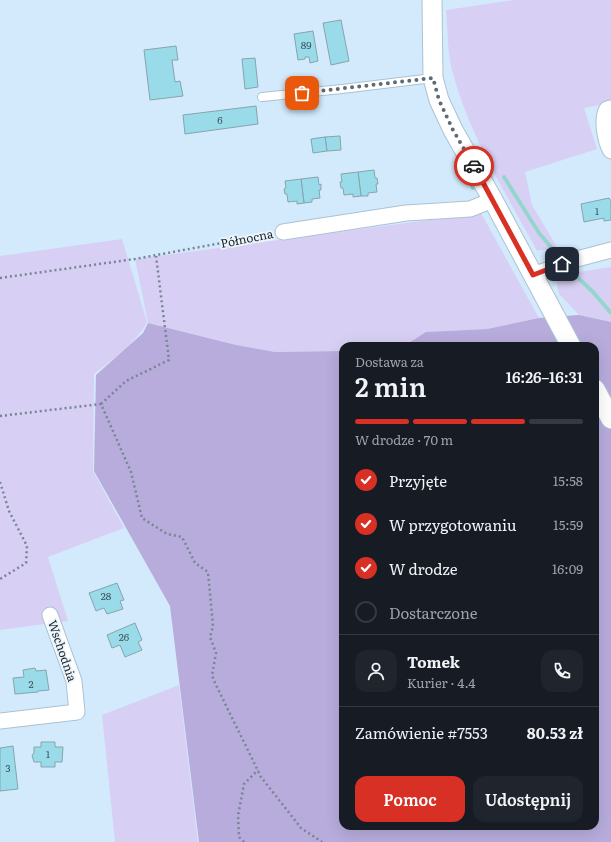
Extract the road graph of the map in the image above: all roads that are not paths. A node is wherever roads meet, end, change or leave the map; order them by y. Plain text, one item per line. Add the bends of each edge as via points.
1 (432, 0) edge
2 (433, 78) junction
3 (262, 97) dead end
4 (611, 108) edge
5 (611, 151) edge
6 (493, 200) junction
7 (282, 232) road end
8 (611, 250) edge
9 (533, 275) junction
10 (569, 342) edge
11 (599, 398) edge
12 (611, 420) edge
13 (50, 615) dead end
14 (0, 721) edge

1 - 2 street
2 - 3 lane
2 - 6 street via 450,124
4 - 5 street via 604,113 605,136
6 - 7 street, Północna via 470,209 406,213
6 - 9 street
8 - 9 street
9 - 10 street
11 - 12 street
13 - 14 street, Wschodnia via 74,681 77,712

